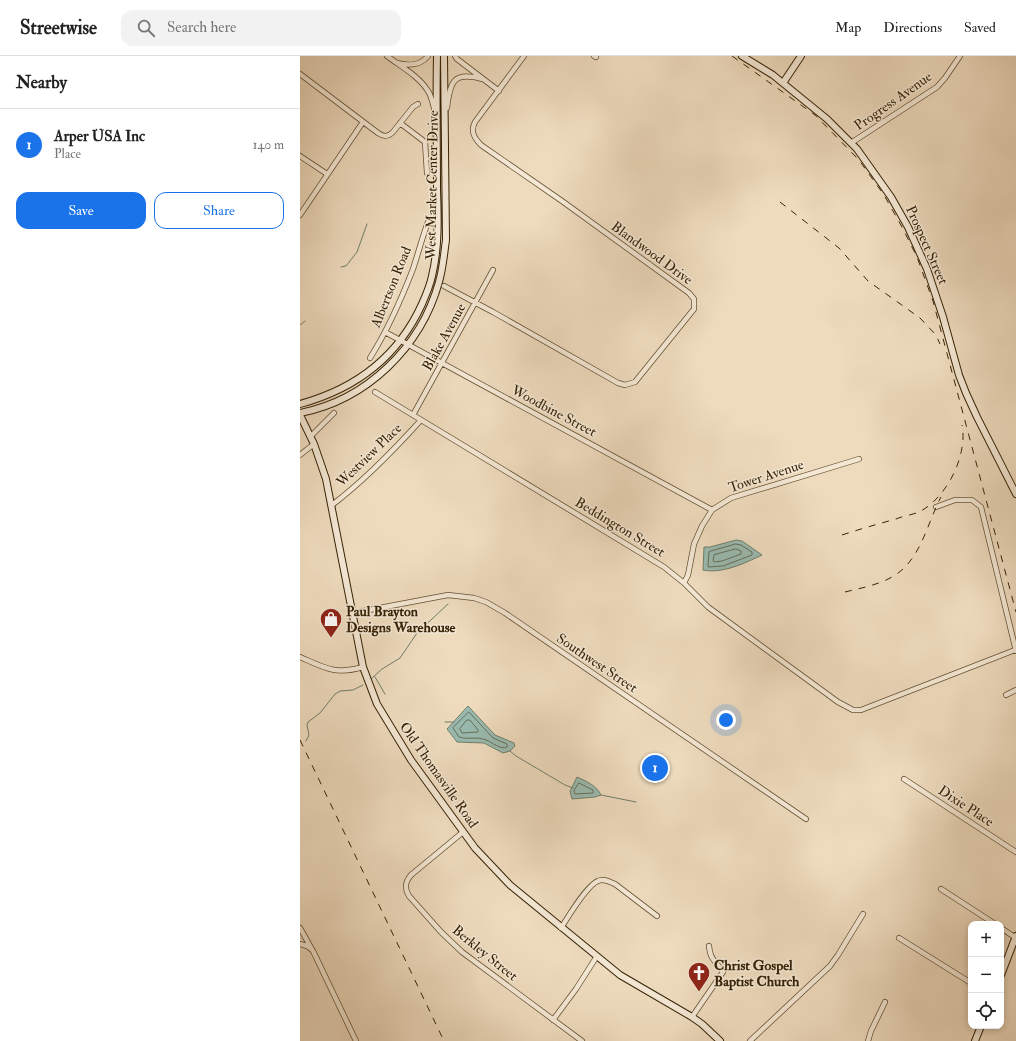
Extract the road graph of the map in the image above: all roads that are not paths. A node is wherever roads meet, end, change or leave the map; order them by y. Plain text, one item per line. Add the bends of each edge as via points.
1 (387, 56) edge
2 (428, 56) edge
3 (437, 56) edge
4 (444, 56) edge
5 (455, 56) edge
6 (524, 56) edge
7 (742, 56) edge
8 (801, 56) edge
9 (960, 56) edge
10 (395, 62) junction
11 (300, 74) edge
12 (482, 79) junction
13 (783, 83) junction
14 (499, 90) junction
15 (418, 104) dead end
16 (445, 121) junction
17 (363, 122) junction
18 (436, 122) junction
19 (400, 123) junction
20 (851, 143) junction
21 (300, 156) edge
22 (427, 173) dead end
23 (327, 174) junction
24 (300, 215) edge
25 (428, 222) dead end
26 (493, 270) dead end
27 (444, 286) dead end
28 (476, 303) junction
29 (385, 332) junction
30 (401, 341) junction
31 (408, 345) junction
32 (370, 358) dead end
33 (442, 363) junction
34 (375, 392) dead end
35 (300, 404) edge
36 (334, 413) dead end
37 (300, 414) edge
38 (413, 415) junction
39 (421, 420) junction
40 (310, 437) junction
41 (314, 444) junction
42 (300, 455) edge
43 (859, 459) dead end
44 (1016, 494) edge
45 (332, 505) junction
46 (936, 507) dead end
47 (712, 510) junction
48 (684, 583) junction
49 (353, 613) junction
50 (1016, 650) edge
51 (300, 657) edge
52 (363, 666) junction
53 (1016, 690) edge
54 (1006, 696) dead end
55 (904, 779) dead end
56 (806, 819) dead end
57 (463, 832) junction
58 (1016, 852) edge
59 (941, 889) dead end
60 (864, 914) dead end
61 (657, 916) dead end
62 (990, 921) edge
63 (300, 928) edge
64 (561, 928) junction
65 (1004, 930) edge
66 (1016, 937) edge
67 (899, 938) dead end
68 (300, 944) edge
69 (709, 946) dead end
70 (312, 950) junction
71 (597, 956) junction
72 (1004, 967) edge
73 (968, 981) edge
74 (885, 1002) dead end
75 (692, 1017) junction
76 (553, 1020) junction
77 (980, 1029) edge
78 (356, 1041) edge
79 (582, 1041) edge
80 (720, 1041) edge
81 (750, 1041) edge
82 (868, 1041) edge
83 (975, 1041) edge

1 - 10 street
2 - 10 street via 415,65
3 - 18 street, West Market Center Drive
4 - 16 street, West Market Center Drive
5 - 12 street
6 - 14 street, Blandwood Drive
7 - 13 street, Prospect Street
8 - 13 street
9 - 20 street, Progress Avenue via 937,87
10 - 18 street via 421,82 428,91 433,101
11 - 17 street
12 - 14 street
12 - 16 street via 466,76 453,82 449,89
13 - 20 street, Prospect Street via 827,119
14 - 28 street, Blandwood Drive via 472,126 475,139 689,293 694,299 695,306 635,382 625,385
15 - 19 street
16 - 31 street, West Market Center Drive via 446,240 443,263 431,304
17 - 19 street via 381,135 388,136
17 - 23 street
18 - 30 street, West Market Center Drive via 437,252 428,290
19 - 22 street via 425,142
20 - 44 street, Prospect Street via 891,197 928,270 966,393
21 - 23 street
23 - 24 street
25 - 29 street, Albertson Road via 413,269
26 - 28 street, Blake Avenue
27 - 28 street, Blandwood Drive
28 - 33 street, Blake Avenue
29 - 30 street, Woodbine Street
29 - 32 street, Albertson Road
30 - 31 street, Woodbine Street
30 - 35 street, West Market Center Drive via 372,370 353,383
31 - 33 street, Woodbine Street
31 - 37 street, West Market Center Drive via 379,375 353,393 335,403
33 - 38 street, Blake Avenue
33 - 47 street, Woodbine Street
34 - 38 street, Beddington Street
36 - 40 street
37 - 40 street, Old Thomasville Road
38 - 39 street, Beddington Street
39 - 45 street, Westview Place via 394,451
39 - 48 street, Beddington Street via 664,567
40 - 41 street, Old Thomasville Road
41 - 42 street
41 - 45 street, Old Thomasville Road
43 - 47 street, Tower Avenue via 731,498
45 - 49 street, Old Thomasville Road
46 - 50 street via 955,500 972,500 981,507
47 - 48 street, Tower Avenue via 694,544
48 - 50 street, Beddington Street via 708,607 838,702 853,710 861,710
49 - 52 street, Old Thomasville Road
49 - 56 street, Southwest Street via 448,595 466,596 486,602 505,612
51 - 52 street via 337,671 353,670
52 - 57 street, Old Thomasville Road via 372,693 384,716
53 - 54 street
55 - 58 street, Dixie Place
57 - 64 street, Old Thomasville Road via 501,876
57 - 76 street, Berkley Street via 408,880 405,885 406,891 462,952
59 - 62 street
60 - 81 street via 830,966
61 - 64 street via 615,884 598,880 590,885
63 - 70 street
64 - 71 street, Old Thomasville Road
65 - 66 street
66 - 72 street
67 - 73 street
68 - 70 street
69 - 75 street via 713,960 723,972
70 - 78 street
71 - 75 street, Old Thomasville Road via 620,975
71 - 76 street
74 - 82 street
75 - 80 street, Old Thomasville Road
76 - 79 street, Berkley Street
77 - 83 street

